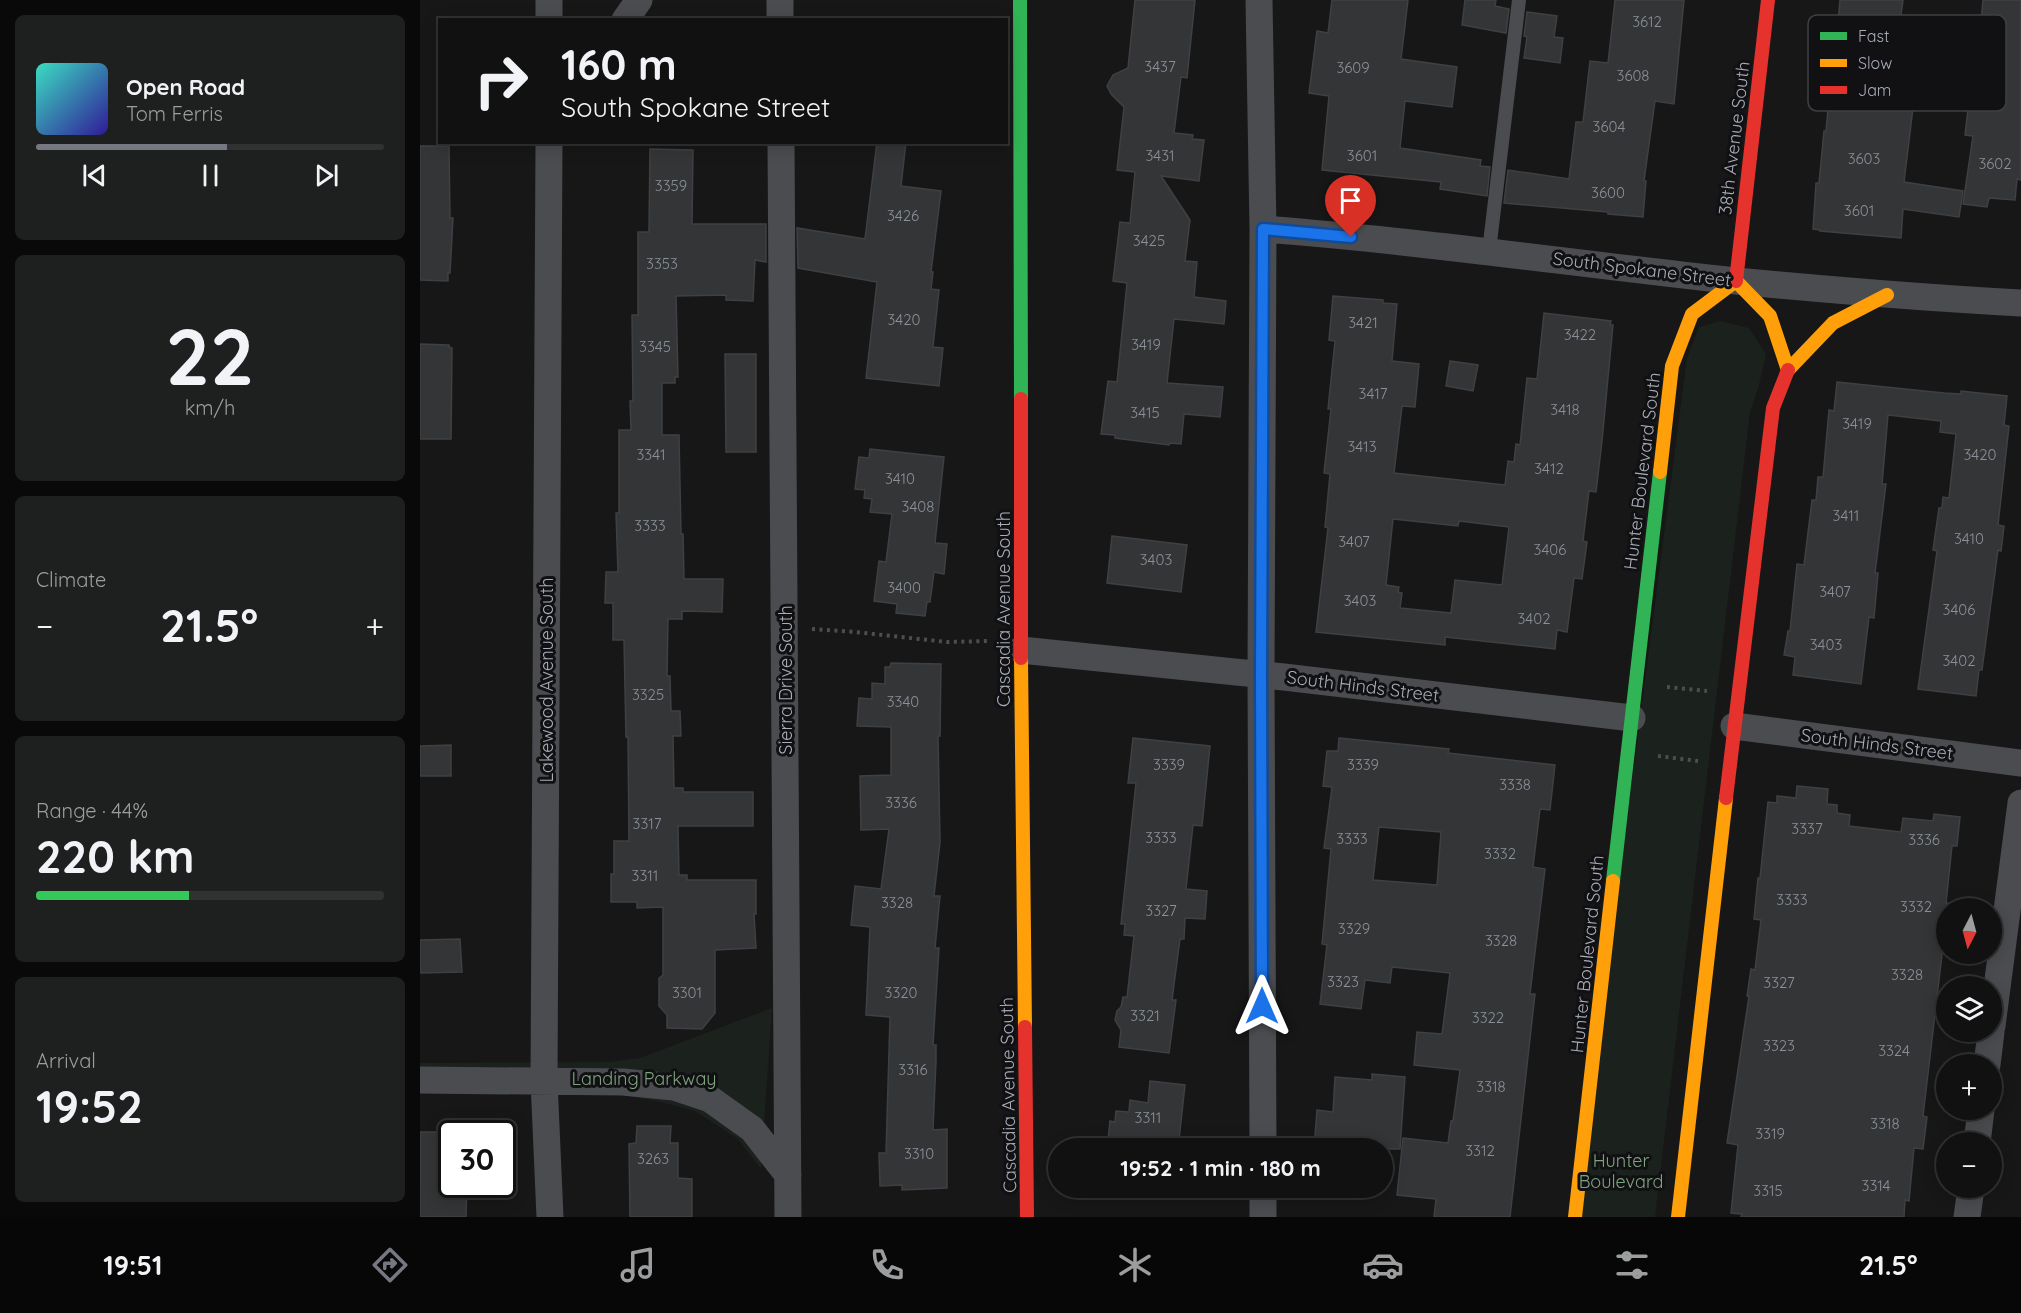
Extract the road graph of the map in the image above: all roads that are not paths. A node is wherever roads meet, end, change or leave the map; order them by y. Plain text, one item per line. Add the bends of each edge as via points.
1 (549, 0) edge
2 (639, 0) edge
3 (780, 0) edge
4 (1020, 0) edge
5 (1259, 0) edge
6 (1519, 0) edge
7 (1768, 0) edge
8 (549, 18) edge
9 (626, 18) edge
10 (780, 18) edge
11 (549, 144) edge
12 (781, 144) edge
13 (1263, 229) junction
14 (1489, 251) junction
15 (1736, 280) junction
16 (1887, 295) junction
17 (2021, 303) edge
18 (1788, 370) junction
19 (1021, 650) junction
20 (1261, 674) junction
21 (1632, 718) junction
22 (1734, 726) junction
23 (2021, 763) edge
24 (2021, 803) edge
25 (1999, 976) edge
26 (420, 1080) edge
27 (544, 1081) junction
28 (1263, 1138) edge
29 (788, 1175) junction
30 (1263, 1198) edge
31 (1970, 1198) edge
32 (550, 1217) edge
33 (788, 1217) edge
34 (1027, 1217) edge
35 (1263, 1217) edge
36 (1575, 1217) edge
37 (1678, 1217) edge
38 (1967, 1217) edge

1 - 8 street
2 - 9 street
3 - 10 street
4 - 19 street, Cascadia Avenue South
5 - 13 street
6 - 14 lane
7 - 15 street, 38th Avenue South
11 - 27 street, Lakewood Avenue South
12 - 29 street, Sierra Drive South
13 - 14 street, South Spokane Street
13 - 20 street
14 - 15 street, South Spokane Street
15 - 16 street, South Spokane Street
15 - 18 street via 1770,316
15 - 21 street, Hunter Boulevard South via 1692,314 1672,366
16 - 17 street, South Spokane Street
16 - 18 street via 1833,323
18 - 22 street via 1773,408
19 - 20 street, South Hinds Street
19 - 34 street, Cascadia Avenue South
20 - 21 street, South Hinds Street
20 - 28 street
21 - 36 street, Hunter Boulevard South
22 - 23 street, South Hinds Street
22 - 37 street
24 - 25 street
26 - 27 street
27 - 29 street via 674,1087 710,1099 752,1130
27 - 32 street, Lakewood Avenue South
29 - 33 street, Sierra Drive South
30 - 35 street
31 - 38 street

